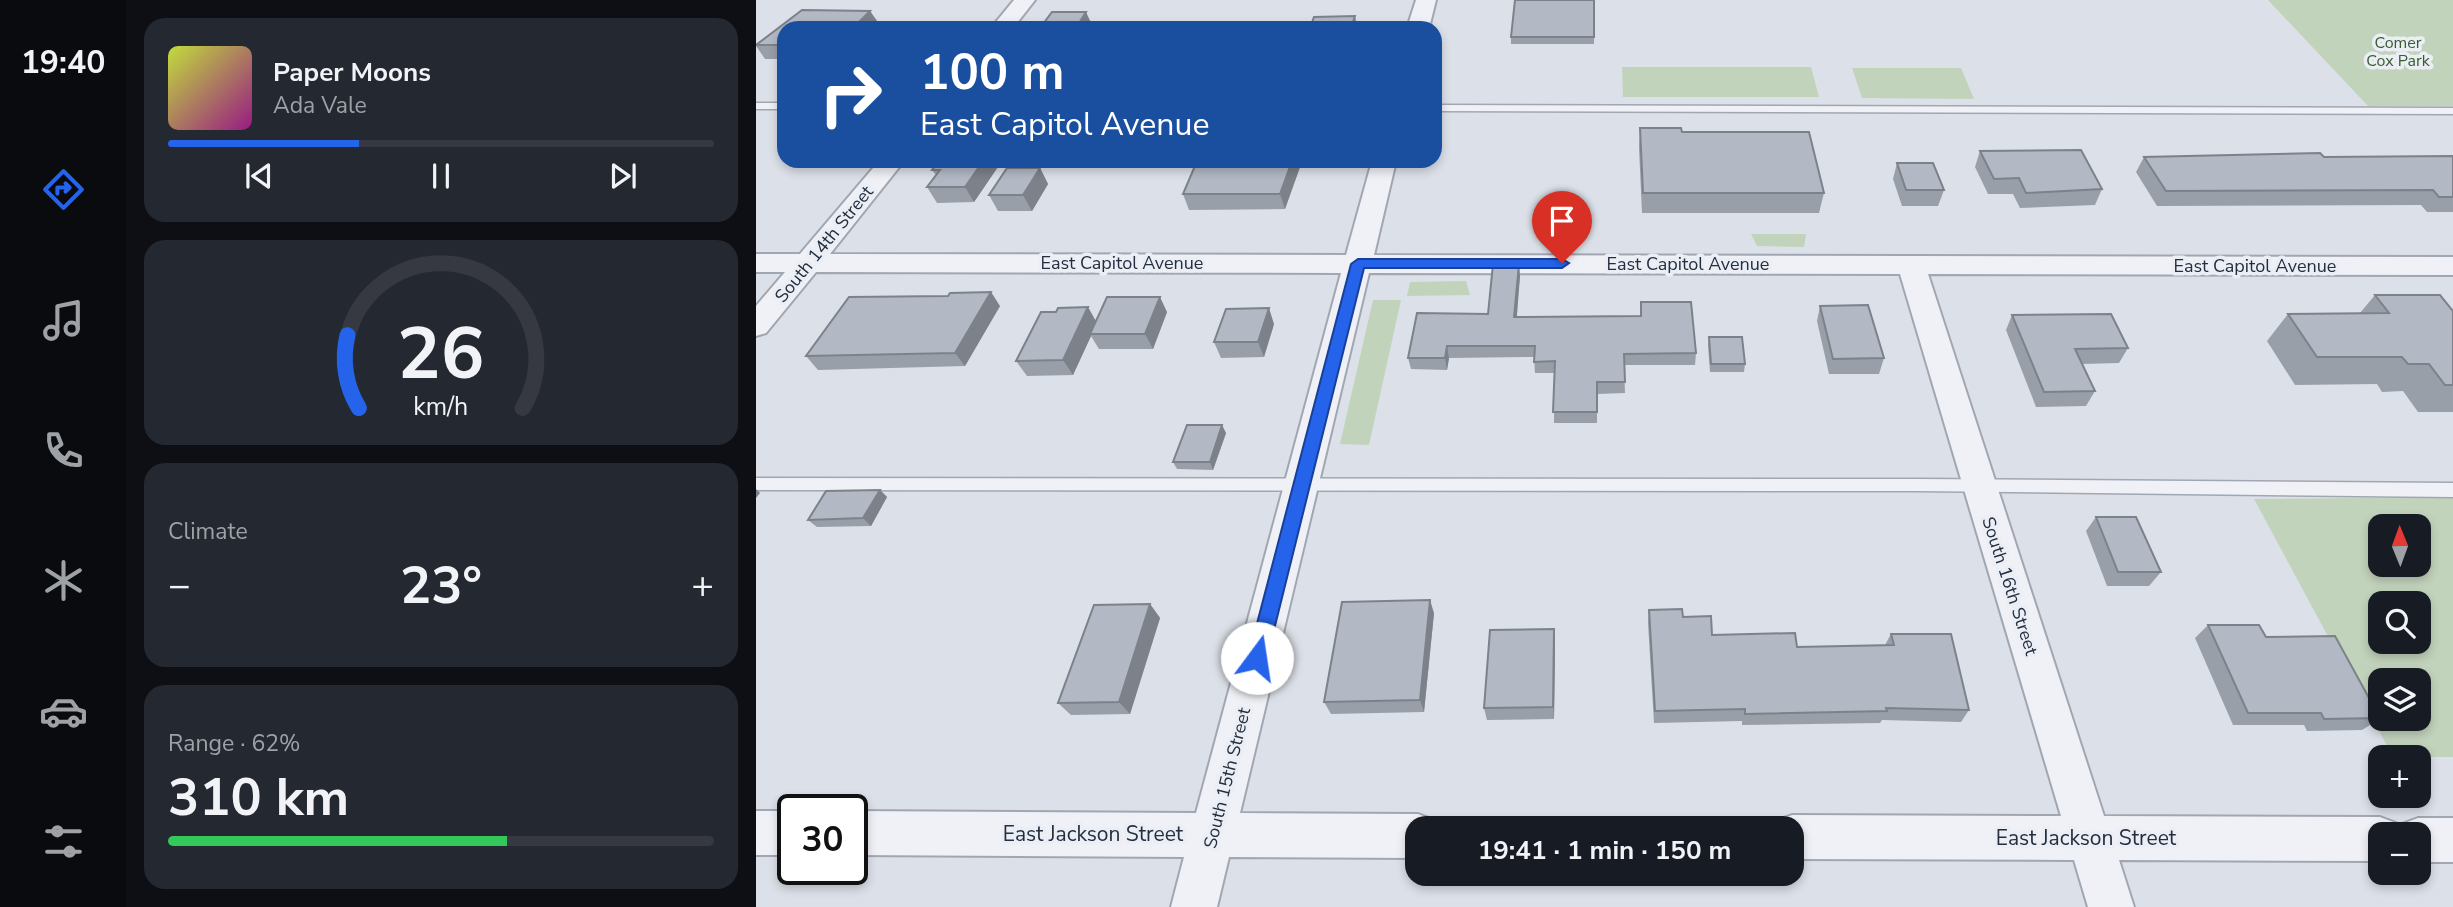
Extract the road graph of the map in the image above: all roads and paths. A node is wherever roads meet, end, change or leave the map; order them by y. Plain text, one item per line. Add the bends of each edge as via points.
1 (1025, 0) edge
2 (1426, 0) edge
3 (1008, 21) edge
4 (1420, 21) edge
5 (756, 106) edge
6 (777, 106) edge
7 (1442, 108) edge
8 (2453, 111) edge
9 (886, 168) edge
10 (1382, 168) edge
11 (756, 264) edge
12 (808, 264) junction
13 (1358, 264) junction
14 (1911, 265) junction
15 (2453, 266) edge
16 (756, 326) edge
17 (756, 484) edge
18 (1301, 484) junction
19 (1979, 487) junction
20 (2453, 490) edge
21 (756, 833) edge
22 (777, 833) edge
23 (868, 833) edge
24 (1212, 834) junction
25 (1405, 836) edge
26 (1804, 837) edge
27 (2090, 837) junction
28 (2368, 839) edge
29 (2431, 840) edge
30 (2453, 840) edge
31 (1194, 907) edge
32 (2112, 907) edge

1 - 3 street
2 - 4 street
5 - 6 lane
7 - 8 lane
9 - 12 street, South 14th Street
10 - 13 street, South 15th Street
11 - 12 street, East Capitol Avenue
12 - 13 street, East Capitol Avenue
12 - 16 street, South 14th Street
13 - 14 street, East Capitol Avenue
13 - 18 street, South 15th Street
14 - 15 street, East Capitol Avenue
14 - 19 street, South 16th Street
17 - 18 lane
18 - 19 lane
18 - 24 street, South 15th Street
19 - 20 lane
19 - 27 street, South 16th Street
21 - 22 street
23 - 24 street, East Jackson Street
24 - 25 street, East Jackson Street
24 - 31 street, South 15th Street
26 - 27 street, East Jackson Street
27 - 28 street, East Jackson Street
27 - 32 street, South 16th Street
29 - 30 street

